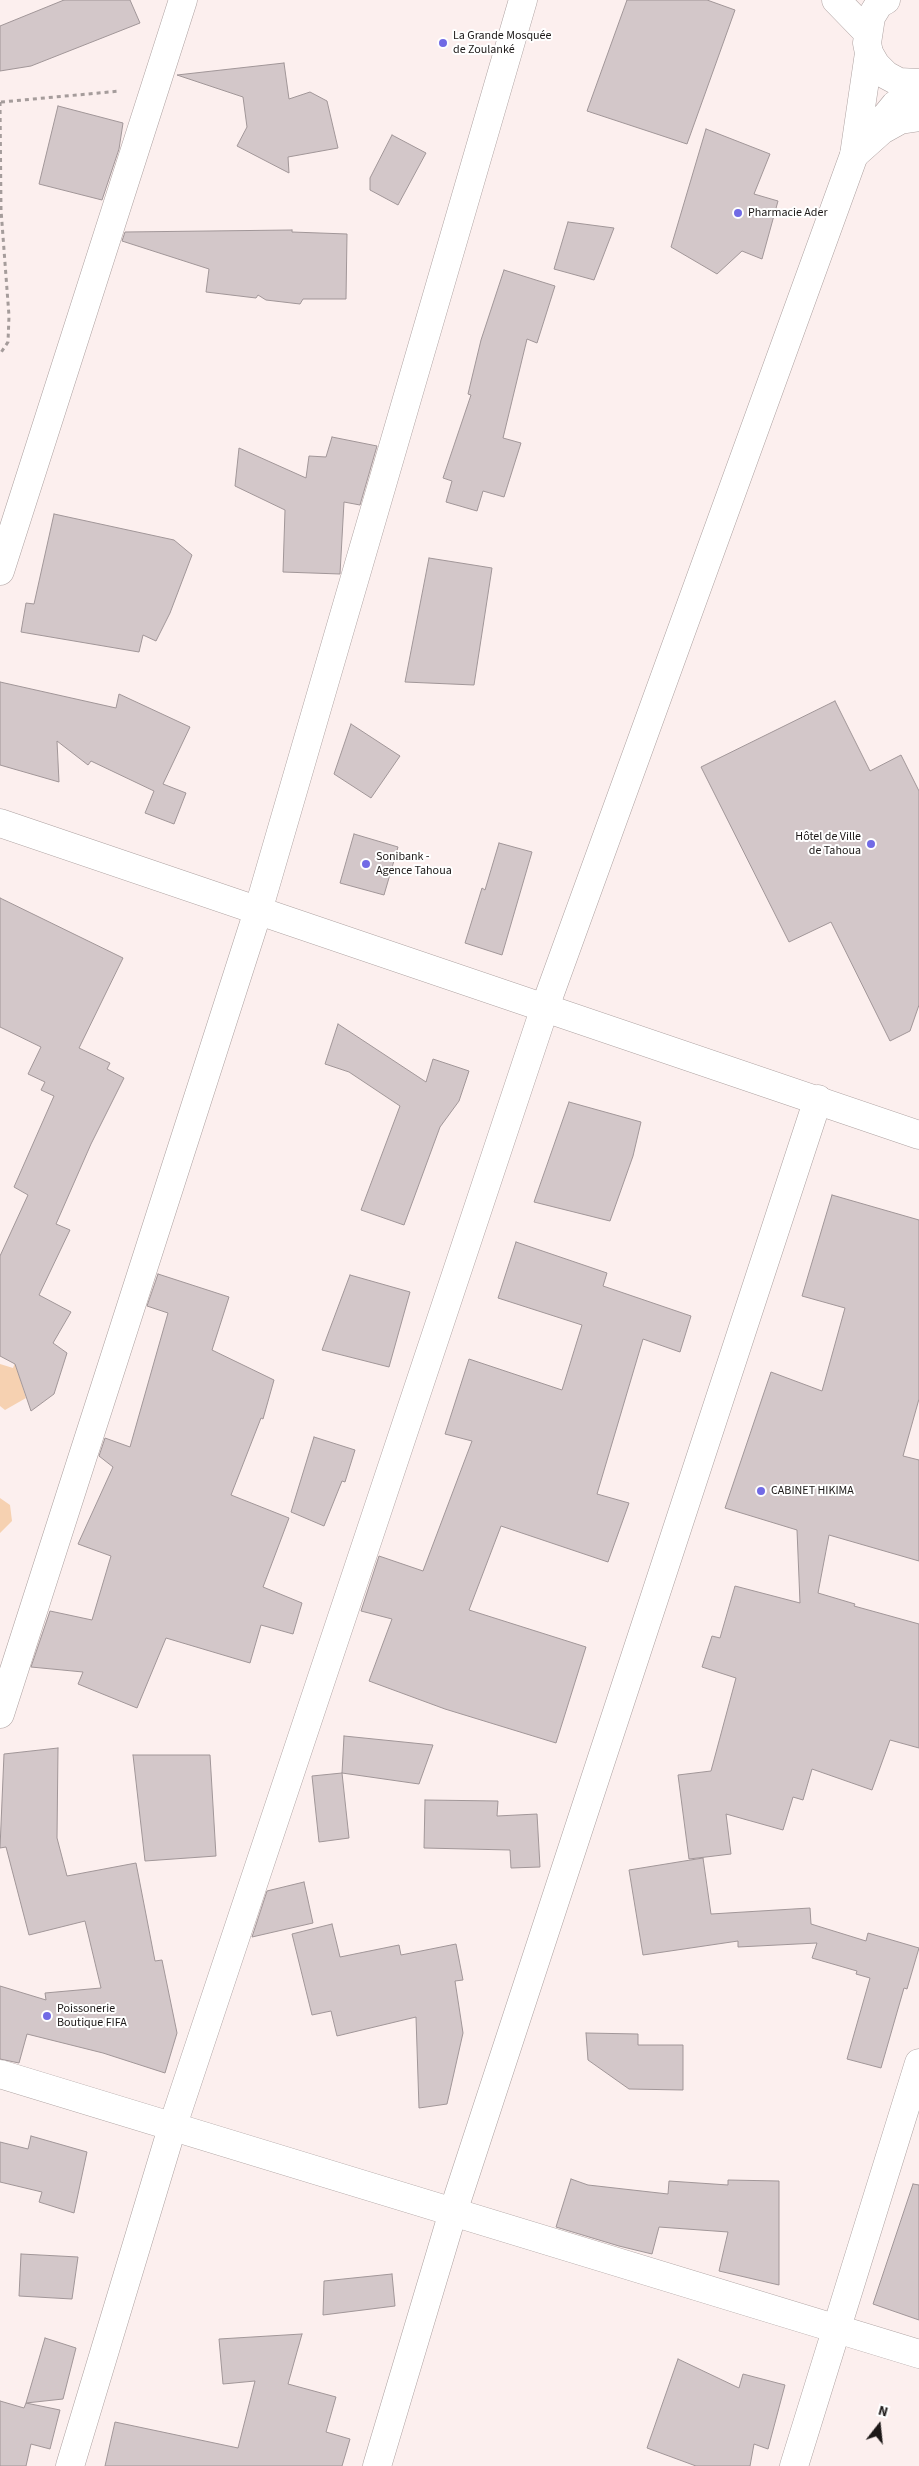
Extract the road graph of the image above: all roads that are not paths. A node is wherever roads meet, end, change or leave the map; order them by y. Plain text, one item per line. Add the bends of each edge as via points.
1 (183, 0) edge
2 (522, 0) edge
3 (836, 0) edge
4 (886, 0) edge
5 (868, 42) junction
6 (919, 83) edge
7 (919, 87) edge
8 (919, 117) edge
9 (854, 155) junction
10 (0, 571) edge
11 (0, 823) edge
12 (258, 911) junction
13 (546, 1007) junction
14 (818, 1099) junction
15 (919, 1135) edge
16 (0, 1714) edge
17 (919, 2062) edge
18 (0, 2074) edge
19 (172, 2128) junction
20 (454, 2212) junction
21 (837, 2329) junction
22 (919, 2354) edge
23 (70, 2466) edge
24 (377, 2466) edge
25 (794, 2466) edge

1 - 10 street
2 - 12 street
3 - 5 street
4 - 5 street via 871,18
5 - 6 street via 876,65 886,75 900,82
5 - 9 street
7 - 9 street via 895,104
8 - 9 street via 900,120 882,130
9 - 13 street
11 - 12 street
12 - 13 street
12 - 16 street
13 - 14 street
13 - 19 street
14 - 15 street
14 - 20 street
17 - 21 street
18 - 19 street
19 - 20 street
19 - 23 street
20 - 21 street
20 - 24 street
21 - 22 street
21 - 25 street

